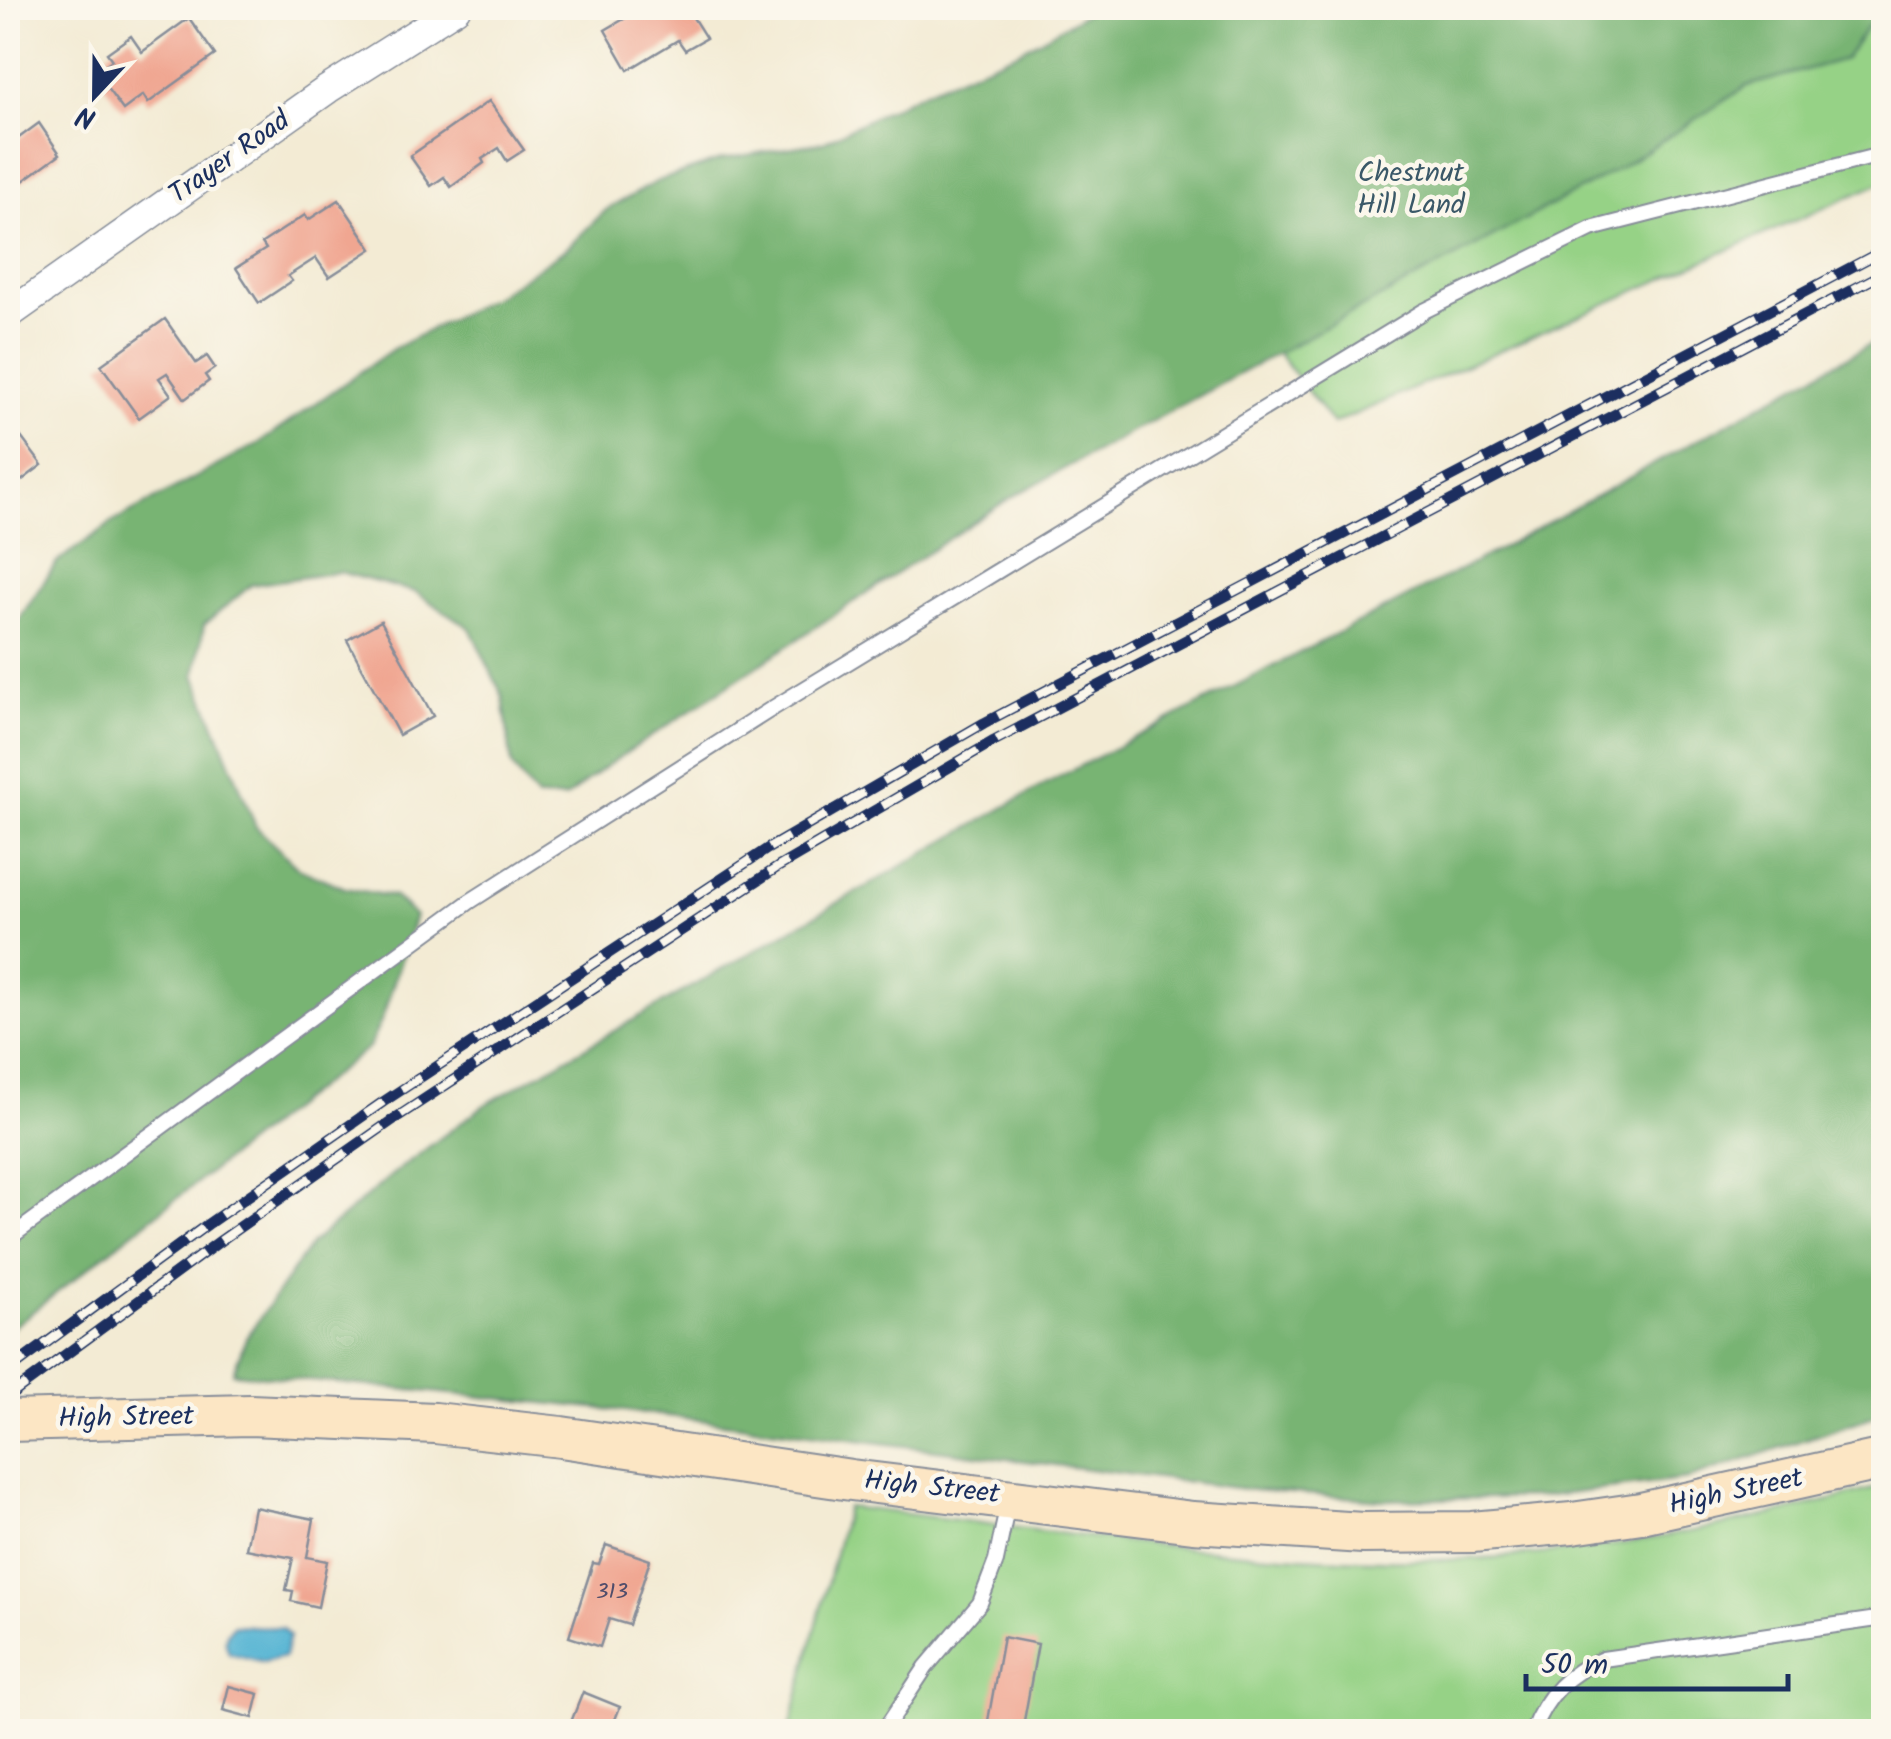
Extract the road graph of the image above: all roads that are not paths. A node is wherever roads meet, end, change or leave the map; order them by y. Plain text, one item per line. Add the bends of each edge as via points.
1 (456, 8) edge
2 (1884, 154) edge
3 (8, 315) edge
4 (8, 1240) edge
5 (8, 1421) edge
6 (1868, 1463) edge
7 (1010, 1497) junction
8 (1884, 1618) edge
9 (884, 1732) edge
10 (1532, 1732) edge

1 - 3 street, Trayer Road
2 - 4 lane via 1591,229 1424,310 773,708 470,902
5 - 7 street, High Street via 306,1415 435,1423
6 - 7 street, High Street via 1640,1513 1472,1532 1193,1522
7 - 9 lane via 980,1603 926,1667
8 - 10 lane via 1603,1658 1556,1689

